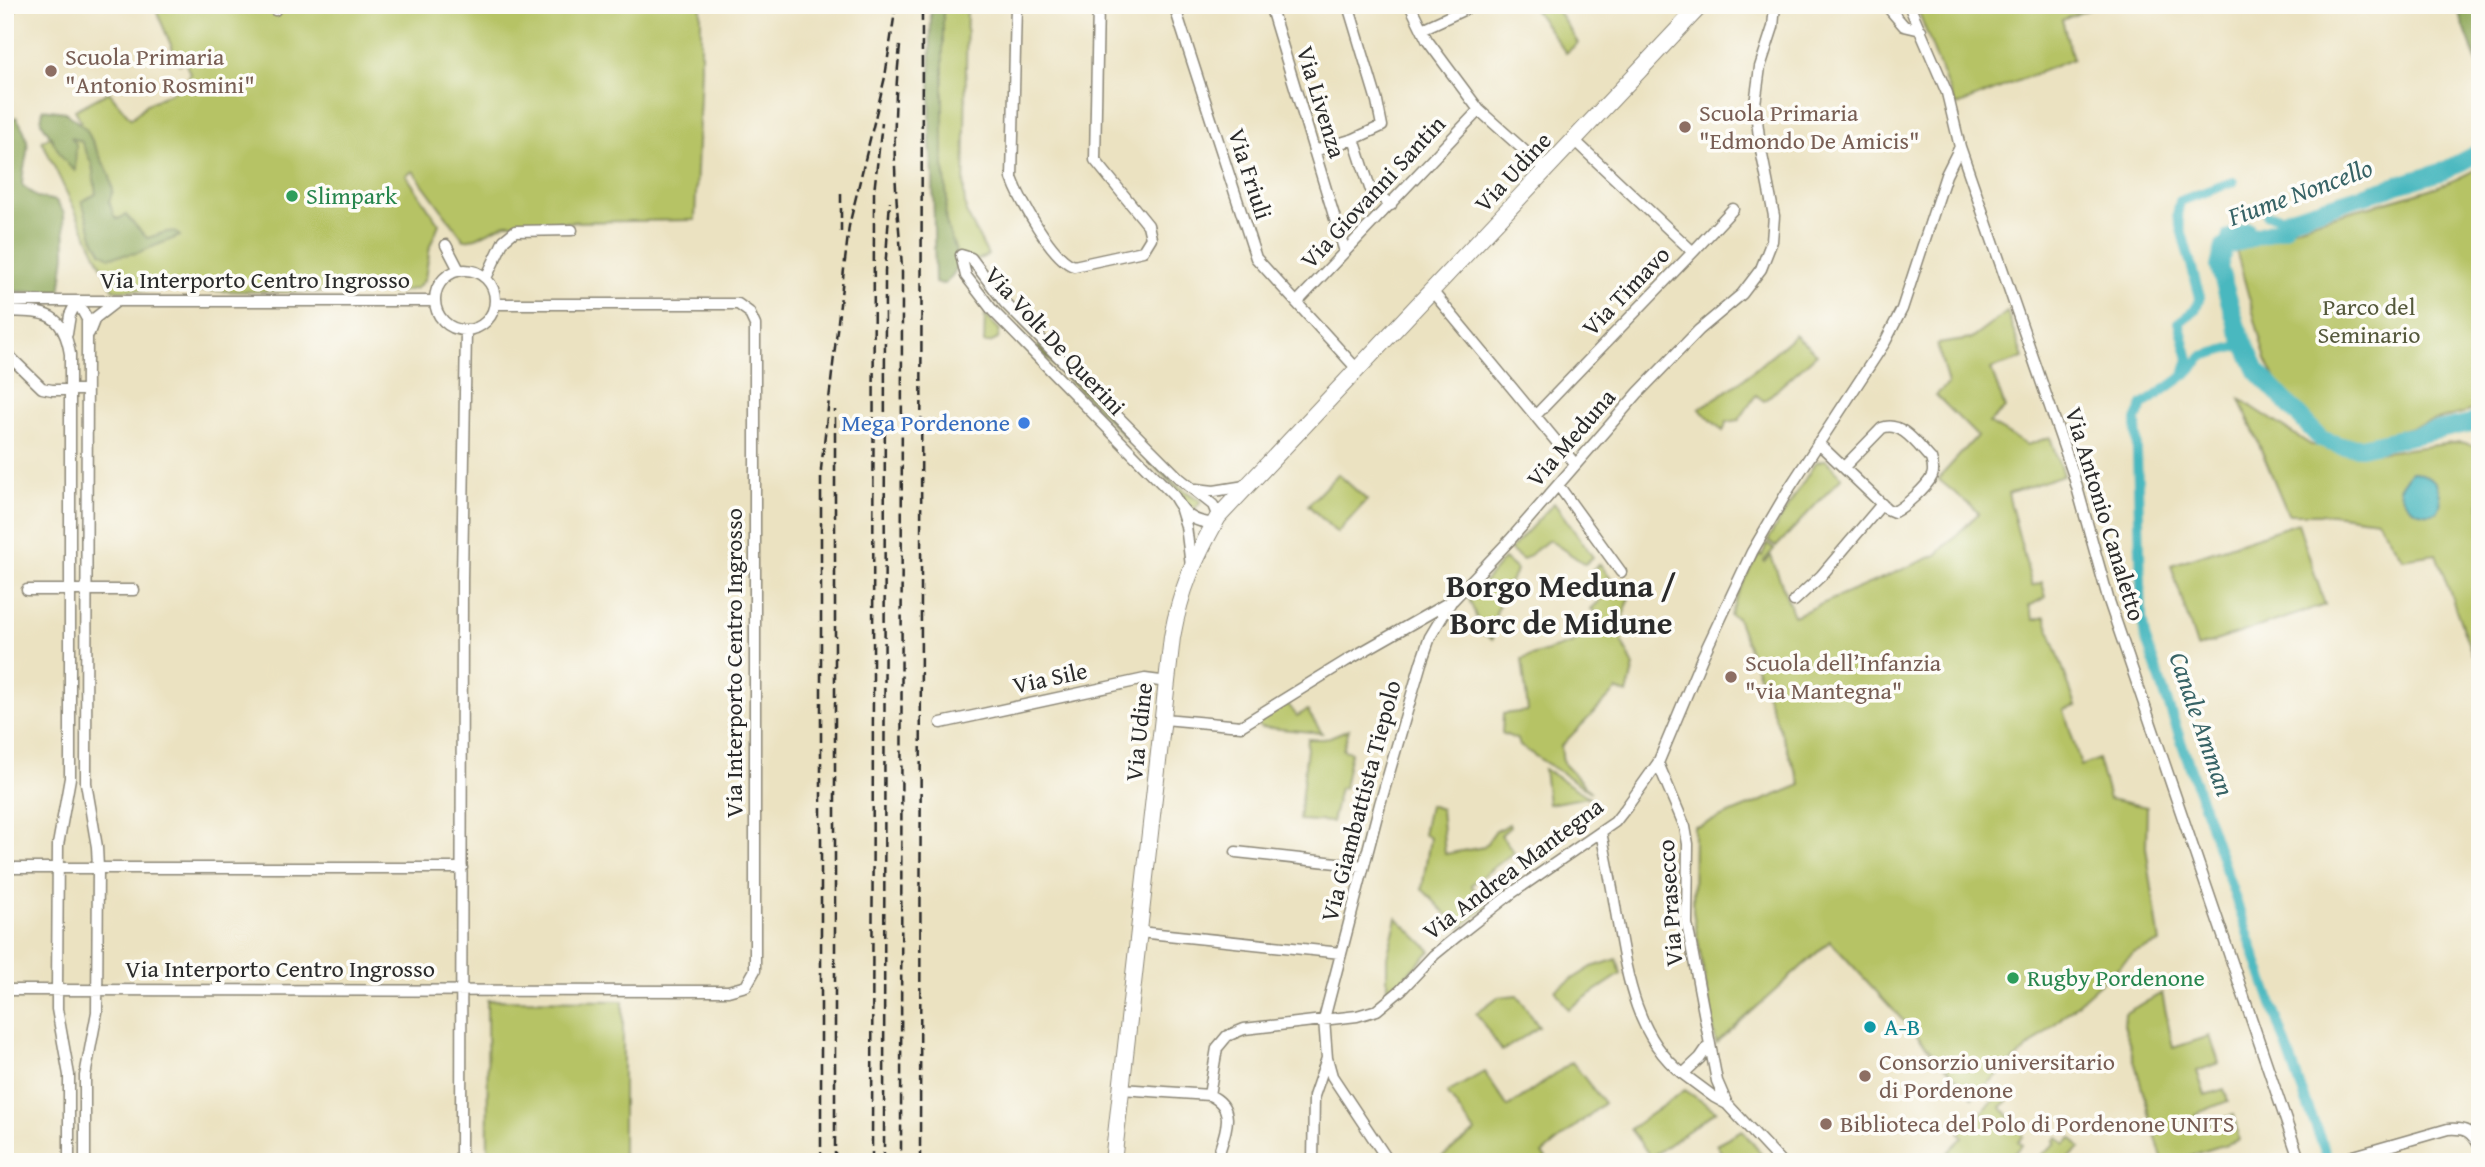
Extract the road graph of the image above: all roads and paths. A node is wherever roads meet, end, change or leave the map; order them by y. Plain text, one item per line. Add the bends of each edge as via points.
1 (15, 5) edge
2 (1016, 5) edge
3 (1098, 5) edge
4 (1174, 5) edge
5 (1270, 5) edge
6 (1348, 5) edge
7 (1410, 5) edge
8 (1474, 5) edge
9 (1701, 5) edge
10 (1775, 5) edge
11 (1886, 5) edge
12 (1909, 5) edge
13 (5, 9) edge
14 (1422, 29) junction
15 (1921, 30) junction
16 (1479, 110) junction
17 (1354, 139) junction
18 (1574, 140) junction
19 (1961, 147) junction
20 (1314, 150) junction
21 (1546, 170) junction
22 (1391, 205) junction
23 (1733, 209) dead end
24 (572, 230) dead end
25 (446, 245) dead end
26 (1345, 252) junction
27 (1693, 252) junction
28 (459, 270) junction
29 (486, 278) junction
30 (1432, 291) junction
31 (5, 301) edge
32 (77, 301) junction
33 (117, 301) junction
34 (434, 301) junction
35 (1299, 303) junction
36 (495, 304) junction
37 (5, 311) edge
38 (466, 331) junction
39 (67, 334) junction
40 (1037, 337) junction
41 (87, 339) junction
42 (1027, 346) junction
43 (5, 352) edge
44 (1357, 369) junction
45 (70, 390) junction
46 (86, 390) junction
47 (1535, 416) junction
48 (1818, 443) junction
49 (1575, 464) junction
50 (1844, 467) junction
51 (1248, 485) junction
52 (1558, 485) junction
53 (1187, 486) junction
54 (1179, 504) junction
55 (1882, 504) junction
56 (1216, 520) junction
57 (1191, 566) junction
58 (1621, 572) dead end
59 (27, 590) dead end
60 (71, 590) junction
61 (85, 590) junction
62 (134, 590) dead end
63 (1453, 600) junction
64 (1794, 601) dead end
65 (1168, 681) junction
66 (1164, 719) junction
67 (941, 723) dead end
68 (1658, 763) junction
69 (1601, 832) junction
70 (1236, 852) dead end
71 (1364, 866) junction
72 (98, 867) junction
73 (5, 868) edge
74 (57, 868) junction
75 (462, 868) junction
76 (1139, 932) junction
77 (1341, 953) junction
78 (5, 990) edge
79 (57, 990) junction
80 (98, 990) junction
81 (462, 991) junction
82 (1324, 1019) junction
83 (1709, 1045) junction
84 (1327, 1058) junction
85 (1683, 1074) junction
86 (1121, 1088) junction
87 (1209, 1095) junction
88 (1727, 1104) junction
89 (2480, 1147) edge
90 (2296, 1159) edge
91 (2335, 1161) edge
92 (69, 1162) edge
93 (85, 1162) edge
94 (461, 1162) edge
95 (1113, 1162) edge
96 (1216, 1162) edge
97 (1313, 1162) edge
98 (1389, 1162) edge
99 (1781, 1162) edge
100 (2312, 1162) edge

1 - 13 street
2 - 3 street via 1012,178 1038,228 1074,267 1143,251 1151,238 1148,225 1095,160
4 - 35 street, Via Friuli via 1256,258
5 - 20 street, Via Livenza
6 - 17 street via 1382,126
7 - 14 street
8 - 14 street
9 - 18 main road, Via Udine
10 - 49 street, Via Meduna via 1755,104 1774,216 1767,257 1742,294 1699,330
11 - 15 street via 1904,26
12 - 15 street, Via Antonio Canaletto
14 - 16 street
15 - 19 street, Via Antonio Canaletto via 1947,93
16 - 21 street
16 - 22 street, Via Giovanni Santin
17 - 20 street
17 - 22 street via 1370,188
18 - 21 main road, Via Udine
18 - 27 street, Via Timavo
19 - 48 street, Via Andrea Mantegna via 1946,175 1902,309
19 - 90 street, Via Antonio Canaletto via 2073,473 2108,598
20 - 26 street, Via Livenza
21 - 30 main road, Via Udine
22 - 26 street, Via Giovanni Santin
23 - 27 street
24 - 29 street via 515,231 504,240
25 - 28 street
26 - 35 street, Via Giovanni Santin
27 - 47 street, Via Timavo
28 - 29 street
28 - 34 street, Via Interporto Centro Ingrosso via 442,281
29 - 36 street
30 - 44 main road, Via Udine
30 - 47 street
31 - 32 street, Via Interporto Centro Ingrosso
32 - 33 street, Via Interporto Centro Ingrosso
32 - 39 street
32 - 41 street, Via Interporto Centro Ingrosso via 87,319
33 - 34 street, Via Interporto Centro Ingrosso
33 - 41 street via 95,318
34 - 38 street, Via Interporto Centro Ingrosso via 441,319
35 - 44 street, Via Friuli
36 - 38 street via 486,322
36 - 81 street, Via Interporto Centro Ingrosso via 738,304 755,325 755,970 746,986 728,991
37 - 39 street via 50,315
38 - 75 street, Via Interporto Centro Ingrosso
39 - 45 street
40 - 42 street
40 - 42 street, Via Volt De Querini via 1004,303 971,258 961,255 966,276
40 - 53 street, Via Volt De Querini
41 - 46 street, Via Interporto Centro Ingrosso
42 - 54 street, Via Volt De Querini
43 - 45 street via 42,388
44 - 51 main road, Via Udine
45 - 46 street
45 - 60 street
46 - 61 street, Via Interporto Centro Ingrosso
47 - 49 street
48 - 50 street
48 - 68 street, Via Andrea Mantegna via 1752,552
49 - 52 street, Via Meduna
50 - 55 street
50 - 55 street via 1882,428 1894,426 1931,459 1932,477 1903,507 1894,512
51 - 53 street via 1214,491
51 - 56 main road, Via Udine
52 - 58 street
52 - 63 street, Via Meduna
53 - 56 street, Via Volt De Querini via 1213,505
54 - 56 street, Via Volt De Querini via 1195,520
54 - 57 street, Via Volt De Querini
55 - 64 street
56 - 57 main road, Via Udine
57 - 65 main road, Via Udine via 1178,603
59 - 60 street
60 - 61 street
60 - 74 street via 70,778
61 - 62 street
61 - 72 street, Via Interporto Centro Ingrosso via 86,783
63 - 66 street, Via Meduna via 1241,726
63 - 71 street, Via Giambattista Tiepolo via 1430,637 1421,663
65 - 66 main road, Via Udine
65 - 67 street, Via Sile via 1145,679
66 - 76 main road, Via Udine
68 - 69 street, Via Andrea Mantegna via 1615,822
68 - 83 street, Via Prasecco via 1685,827 1687,924
69 - 82 street, Via Andrea Mantegna via 1511,893 1434,955 1377,1010
69 - 85 street, Via Prasecco via 1628,981 1652,1038 1668,1062
70 - 71 street
71 - 77 street, Via Giambattista Tiepolo
72 - 74 street
72 - 75 street
72 - 80 street, Via Interporto Centro Ingrosso
73 - 74 street
74 - 79 street
75 - 81 street, Via Interporto Centro Ingrosso
76 - 77 street
76 - 86 main road, Via Udine
77 - 82 street, Via Giambattista Tiepolo
78 - 79 street, Via Interporto Centro Ingrosso
79 - 80 street, Via Interporto Centro Ingrosso
79 - 92 street via 69,1075
80 - 81 street, Via Interporto Centro Ingrosso
80 - 93 street, Via Interporto Centro Ingrosso via 85,1076
81 - 94 street, Via Interporto Centro Ingrosso
82 - 84 street, Via Giambattista Tiepolo
82 - 87 street, Via Andrea Mantegna via 1244,1029 1227,1036 1217,1048
83 - 85 street
83 - 88 street, Via Prasecco
84 - 97 street via 1314,1096
84 - 98 street via 1332,1076
85 - 88 street, Via Prasecco
86 - 87 street
86 - 95 main road, Via Udine
87 - 96 street via 1226,1106
88 - 99 street, Via Prasecco
89 - 91 street via 2473,1133 2448,1129
90 - 100 street

